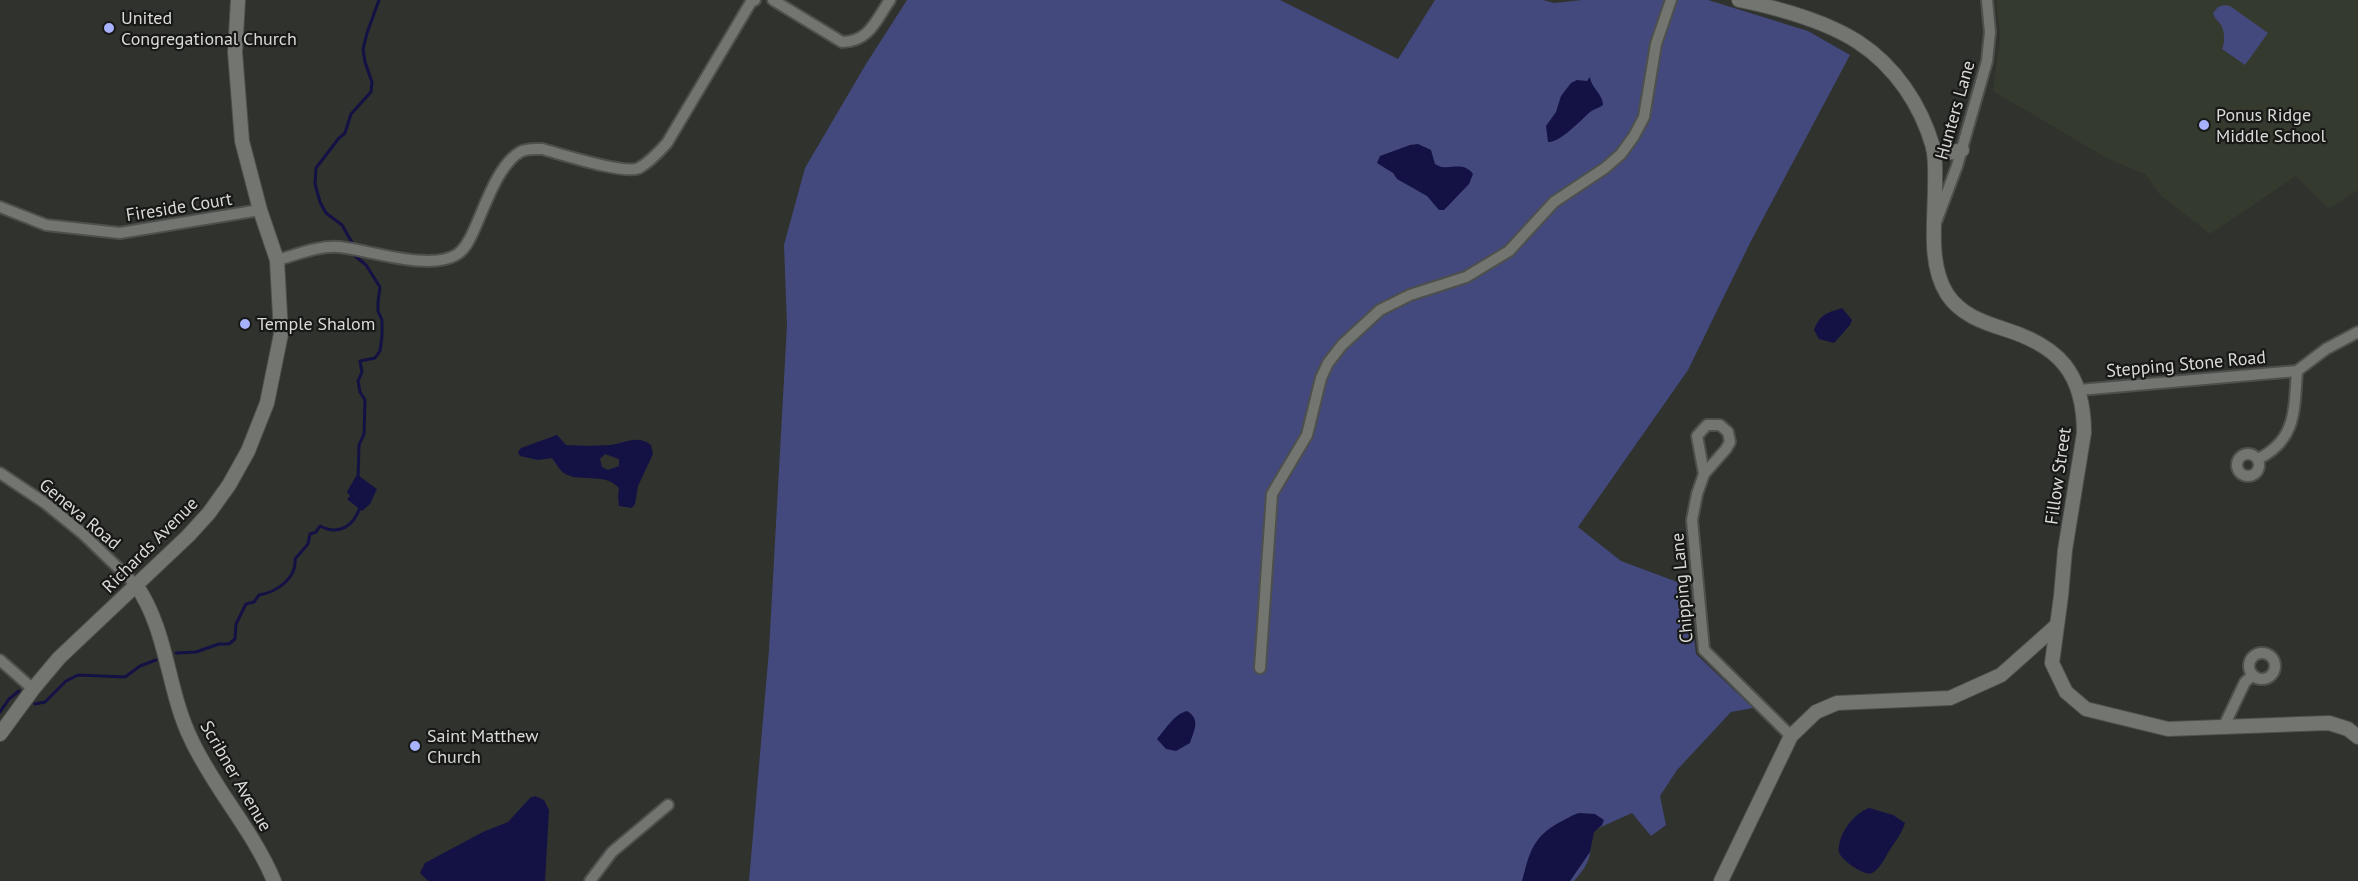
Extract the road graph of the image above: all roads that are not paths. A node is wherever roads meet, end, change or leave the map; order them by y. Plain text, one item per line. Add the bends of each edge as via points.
1 (238, 0) edge
2 (755, 0) edge
3 (773, 0) edge
4 (890, 0) edge
5 (1671, 0) edge
6 (1739, 0) edge
7 (1987, 0) edge
8 (1933, 148) junction
9 (1962, 150) junction
10 (0, 207) edge
11 (260, 210) junction
12 (1935, 225) junction
13 (277, 260) junction
14 (2358, 332) edge
15 (2297, 371) junction
16 (2079, 390) junction
17 (2258, 459) dead end
18 (0, 473) edge
19 (1704, 474) dead end
20 (136, 585) junction
21 (2056, 626) junction
22 (0, 660) edge
23 (1260, 668) dead end
24 (2253, 675) dead end
25 (33, 689) junction
26 (2223, 728) junction
27 (0, 734) edge
28 (1791, 736) junction
29 (2358, 737) edge
30 (668, 805) dead end
31 (274, 881) edge
32 (590, 881) edge
33 (1721, 881) edge

1 - 11 street, Richards Avenue via 235,52 242,141
2 - 13 street via 667,143 637,169 620,170 531,148 502,170 469,240 455,256 445,260 404,260 327,247
3 - 4 street via 842,42 863,38
5 - 23 street via 1656,44 1647,106 1640,127 1621,154 1554,202 1509,251 1466,277 1410,295 1380,310 1328,363 1307,435 1272,494
6 - 8 street, Fillow Street via 1817,23 1858,42 1902,83
7 - 9 street, Hunters Lane via 1989,48
8 - 9 street via 1952,154
8 - 12 street, Fillow Street
9 - 12 street, Hunters Lane
10 - 11 street, Fireside Court via 46,225 120,233
11 - 13 street, Richards Avenue
12 - 16 street, Fillow Street via 1938,276 1954,302 1977,320 2029,337 2049,349 2067,366
13 - 20 street, Richards Avenue via 281,334 258,430 209,513
14 - 15 street
15 - 16 street, Stepping Stone Road
15 - 17 street via 2293,417 2285,438 2272,452
16 - 21 street, Fillow Street via 2084,433
18 - 20 street, Geneva Road via 82,533
19 - 28 street, Chipping Lane via 1696,494 1692,533 1704,650
20 - 25 street, Richards Avenue via 59,658
20 - 31 street, Scribner Avenue via 155,623 190,738
21 - 26 street, Fillow Street via 2052,663 2066,693 2086,709 2168,729
21 - 28 street via 2001,675 1950,698 1838,703 1816,712
22 - 25 street
24 - 26 street via 2245,682
25 - 27 street, Richards Avenue
26 - 29 street, Fillow Street via 2329,723
28 - 33 street
30 - 32 street via 612,852

